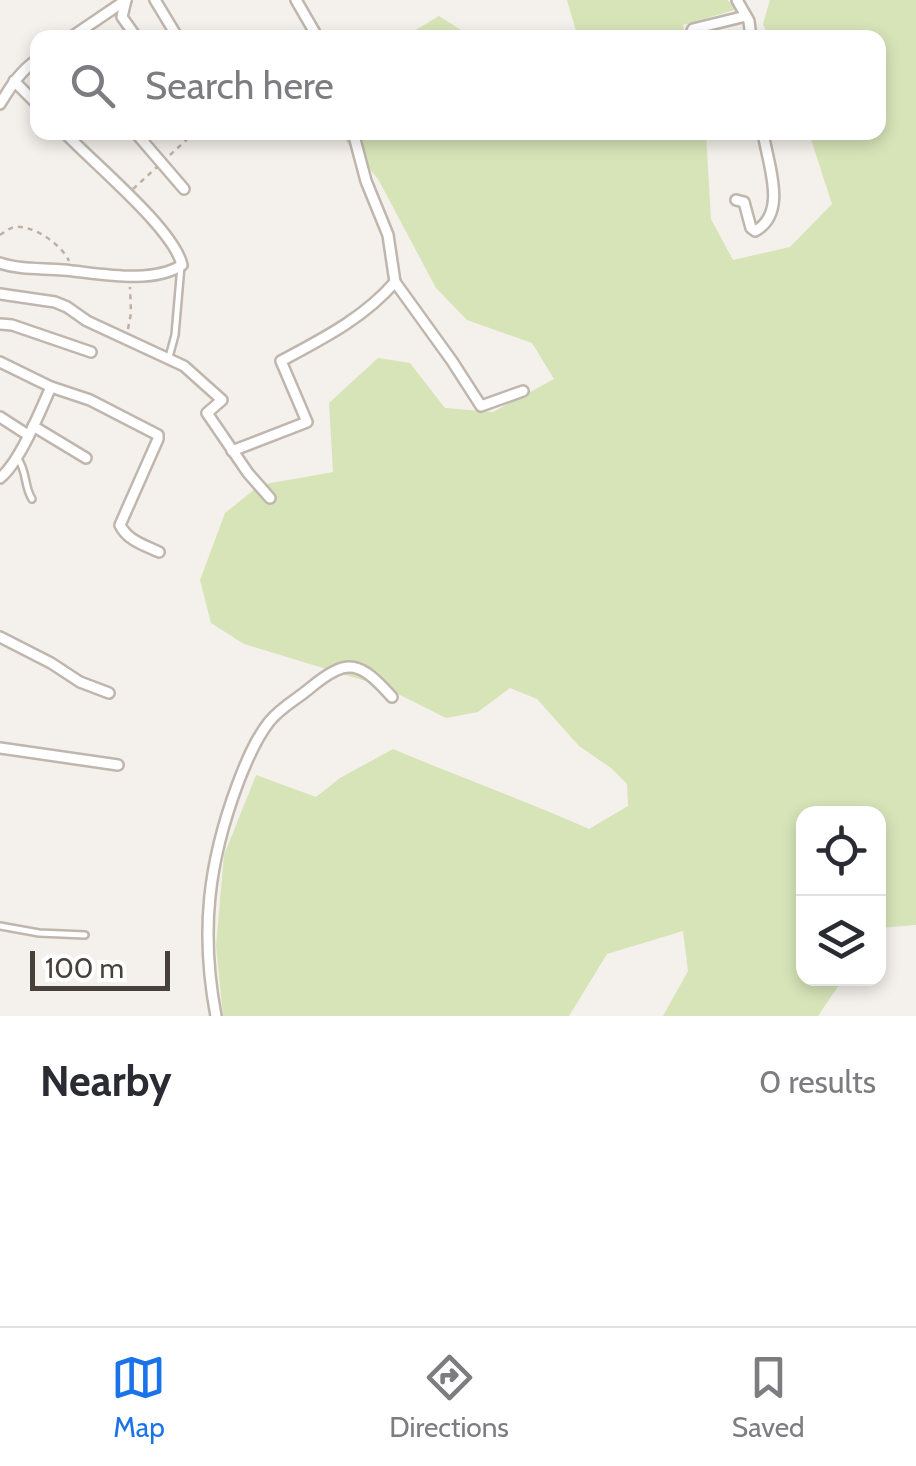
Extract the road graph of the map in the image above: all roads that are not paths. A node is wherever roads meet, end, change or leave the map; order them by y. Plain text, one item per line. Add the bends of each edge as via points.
1 (126, 0) edge
2 (154, 0) edge
3 (296, 0) edge
4 (737, 0) edge
5 (746, 16) junction
6 (82, 30) edge
7 (131, 30) edge
8 (173, 30) edge
9 (313, 30) edge
10 (692, 30) edge
11 (749, 30) edge
12 (30, 64) edge
13 (14, 80) junction
14 (30, 97) edge
15 (0, 104) edge
16 (72, 140) edge
17 (141, 140) edge
18 (354, 140) edge
19 (764, 140) edge
20 (184, 189) dead end
21 (736, 200) dead end
22 (0, 264) edge
23 (182, 265) junction
24 (395, 282) junction
25 (0, 294) edge
26 (0, 324) edge
27 (91, 352) dead end
28 (168, 357) junction
29 (0, 362) edge
30 (51, 387) junction
31 (523, 391) dead end
32 (0, 417) edge
33 (30, 430) junction
34 (232, 451) junction
35 (16, 457) junction
36 (86, 458) dead end
37 (0, 478) edge
38 (270, 498) dead end
39 (32, 500) dead end
40 (159, 552) dead end
41 (0, 637) edge
42 (109, 693) dead end
43 (392, 697) dead end
44 (0, 748) edge
45 (118, 766) dead end
46 (0, 926) edge
47 (85, 934) dead end
48 (216, 1016) edge

1 - 6 street
1 - 7 street via 122,17
2 - 8 street
3 - 9 street
4 - 5 street
5 - 10 street
5 - 11 street
12 - 13 street
13 - 14 street
13 - 15 street
16 - 23 street via 162,228
17 - 20 street
18 - 24 street via 388,235
19 - 21 street via 774,192 760,230 751,228 744,202
22 - 23 street via 129,276
23 - 28 lane
24 - 31 street via 481,406
24 - 34 street via 365,311 281,361 307,422
25 - 28 street via 55,302
26 - 27 street
28 - 34 street via 222,400 206,413
29 - 30 street
30 - 33 street
30 - 40 street via 158,435 120,525
32 - 33 street
33 - 35 street
33 - 36 street
34 - 38 street
35 - 37 street
35 - 39 lane
41 - 42 street
43 - 48 street via 358,667 329,673 284,706 256,742 211,876 208,964
44 - 45 street
46 - 47 lane

